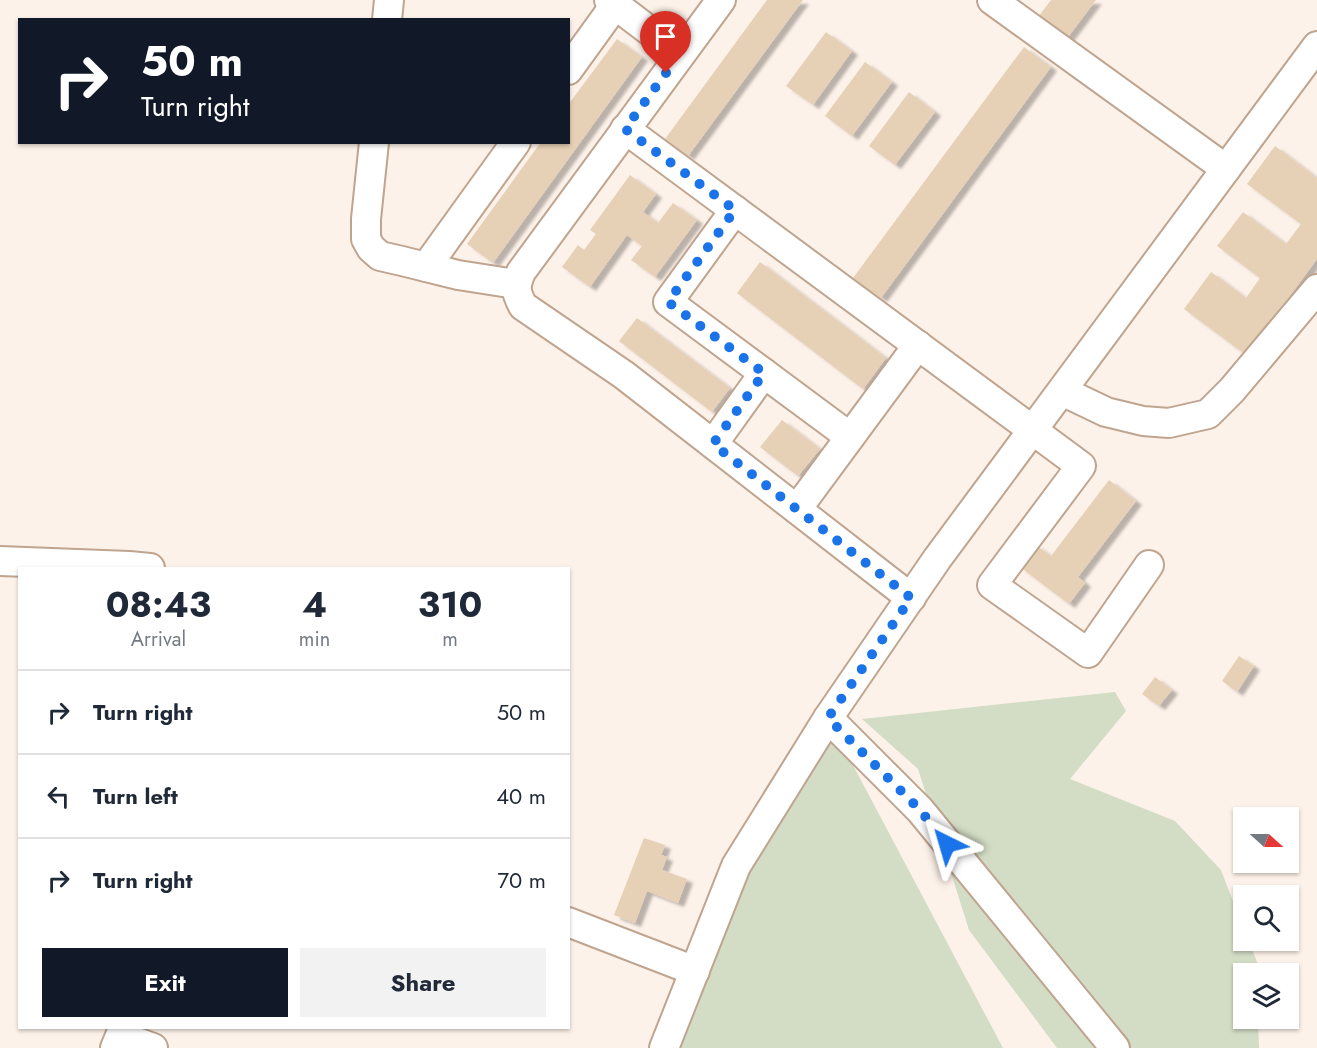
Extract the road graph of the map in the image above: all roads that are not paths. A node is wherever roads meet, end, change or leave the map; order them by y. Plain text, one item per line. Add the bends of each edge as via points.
1 (389, 0) edge
2 (721, 0) edge
3 (992, 0) edge
4 (612, 3) edge
5 (387, 18) edge
6 (1317, 46) edge
7 (680, 54) junction
8 (570, 67) edge
9 (625, 129) junction
10 (374, 144) edge
11 (515, 144) edge
12 (1226, 169) junction
13 (735, 210) junction
14 (426, 267) junction
15 (516, 284) junction
16 (1317, 290) edge
17 (918, 345) junction
18 (764, 373) junction
19 (1062, 391) junction
20 (1033, 430) junction
21 (850, 436) junction
22 (713, 444) junction
23 (796, 509) junction
24 (0, 561) edge
25 (1149, 565) dead end
26 (140, 567) edge
27 (911, 598) junction
28 (828, 718) junction
29 (570, 923) edge
30 (695, 970) junction
31 (116, 1048) edge
32 (153, 1048) edge
33 (664, 1048) edge
34 (1115, 1048) edge

1 - 5 street
2 - 7 street
3 - 12 street
4 - 7 street
4 - 8 street
6 - 12 street
7 - 9 street
9 - 13 street
9 - 15 street via 539,246
10 - 14 street via 366,239 380,256
11 - 14 street
12 - 19 street
13 - 17 street
13 - 18 street via 668,302
14 - 15 street
15 - 22 street via 516,294 523,306 624,375
16 - 19 street via 1208,414 1169,423 1143,421 1106,412
17 - 20 street
17 - 21 street
18 - 21 street
18 - 22 street
19 - 20 street
20 - 25 street via 1081,466 992,585 1088,652
20 - 27 street
21 - 23 street
22 - 23 street
23 - 27 street
24 - 26 street
27 - 28 street
28 - 30 street via 736,866
28 - 34 street via 920,810
29 - 30 street
30 - 33 street
31 - 32 street via 120,1036

